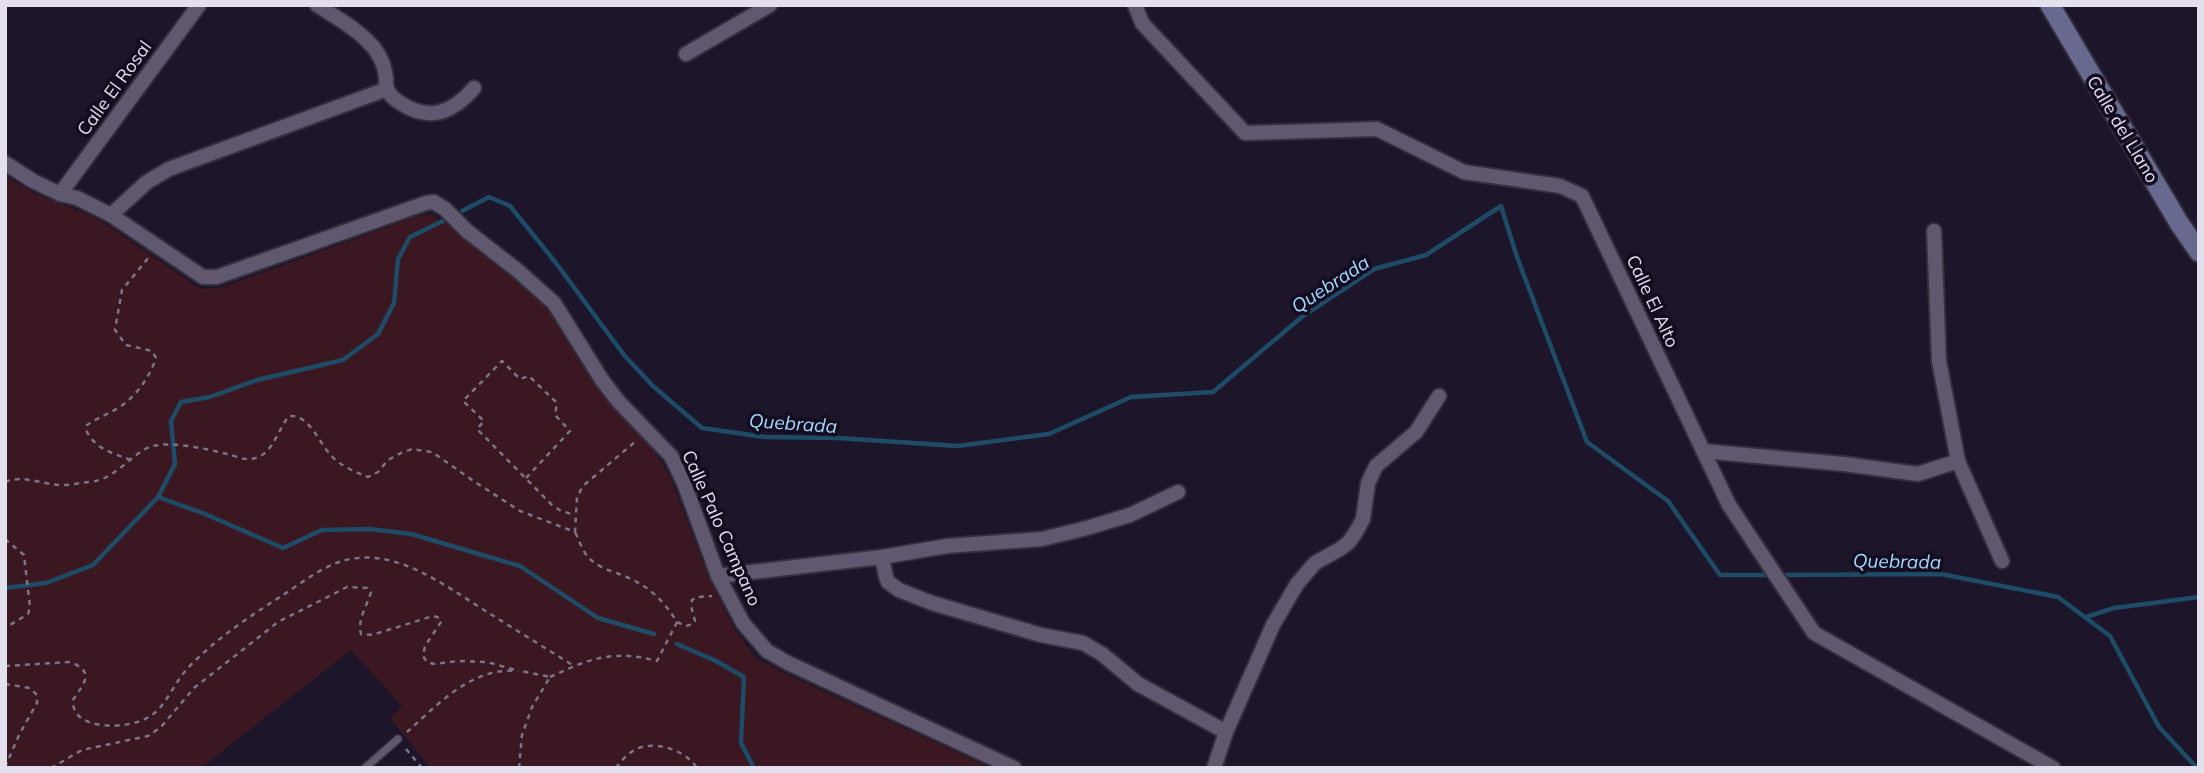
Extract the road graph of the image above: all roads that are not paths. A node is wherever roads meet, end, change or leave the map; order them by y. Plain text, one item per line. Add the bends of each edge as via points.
1 (199, 5) edge
2 (317, 5) edge
3 (770, 5) edge
4 (1135, 5) edge
5 (2050, 5) edge
6 (686, 54) dead end
7 (387, 89) junction
8 (474, 89) dead end
9 (5, 163) edge
10 (60, 194) junction
11 (111, 215) junction
12 (1934, 231) dead end
13 (2199, 252) edge
14 (1438, 396) dead end
15 (1703, 451) junction
16 (1958, 461) junction
17 (1178, 492) dead end
18 (883, 556) junction
19 (2002, 561) dead end
20 (718, 576) junction
21 (1226, 732) junction
22 (398, 739) road end
23 (2029, 754) junction
24 (365, 768) edge
25 (1014, 768) edge
26 (1214, 768) edge
27 (2020, 768) edge
28 (2053, 768) edge

1 - 10 street, Calle El Rosal
2 - 7 street via 376,50
3 - 6 street
4 - 15 street, Calle El Alto via 1142,23 1245,133 1377,129 1464,172 1560,186 1582,196
5 - 13 main road, Calle del Llano
7 - 8 street via 396,100 424,114 451,108
7 - 11 street via 169,169
9 - 10 street, Calle Palo Campano
10 - 11 street, Calle Palo Campano
11 - 20 street, Calle Palo Campano via 203,277 212,278 434,202 546,294 618,401 671,457
12 - 16 street via 1938,361
14 - 21 street via 1416,432 1376,467 1368,484 1363,519 1349,542 1315,563 1297,584 1273,625
15 - 16 street via 1918,474
15 - 23 street, Calle El Alto via 1729,505 1814,633
16 - 19 street
17 - 18 street via 1130,515 1042,539
18 - 20 street
18 - 21 street via 886,578 899,590 1018,629 1083,643 1138,684
20 - 25 street, Calle Palo Campano via 750,633 766,651
21 - 26 street
22 - 24 lane
23 - 27 street
23 - 28 street, Calle El Alto

